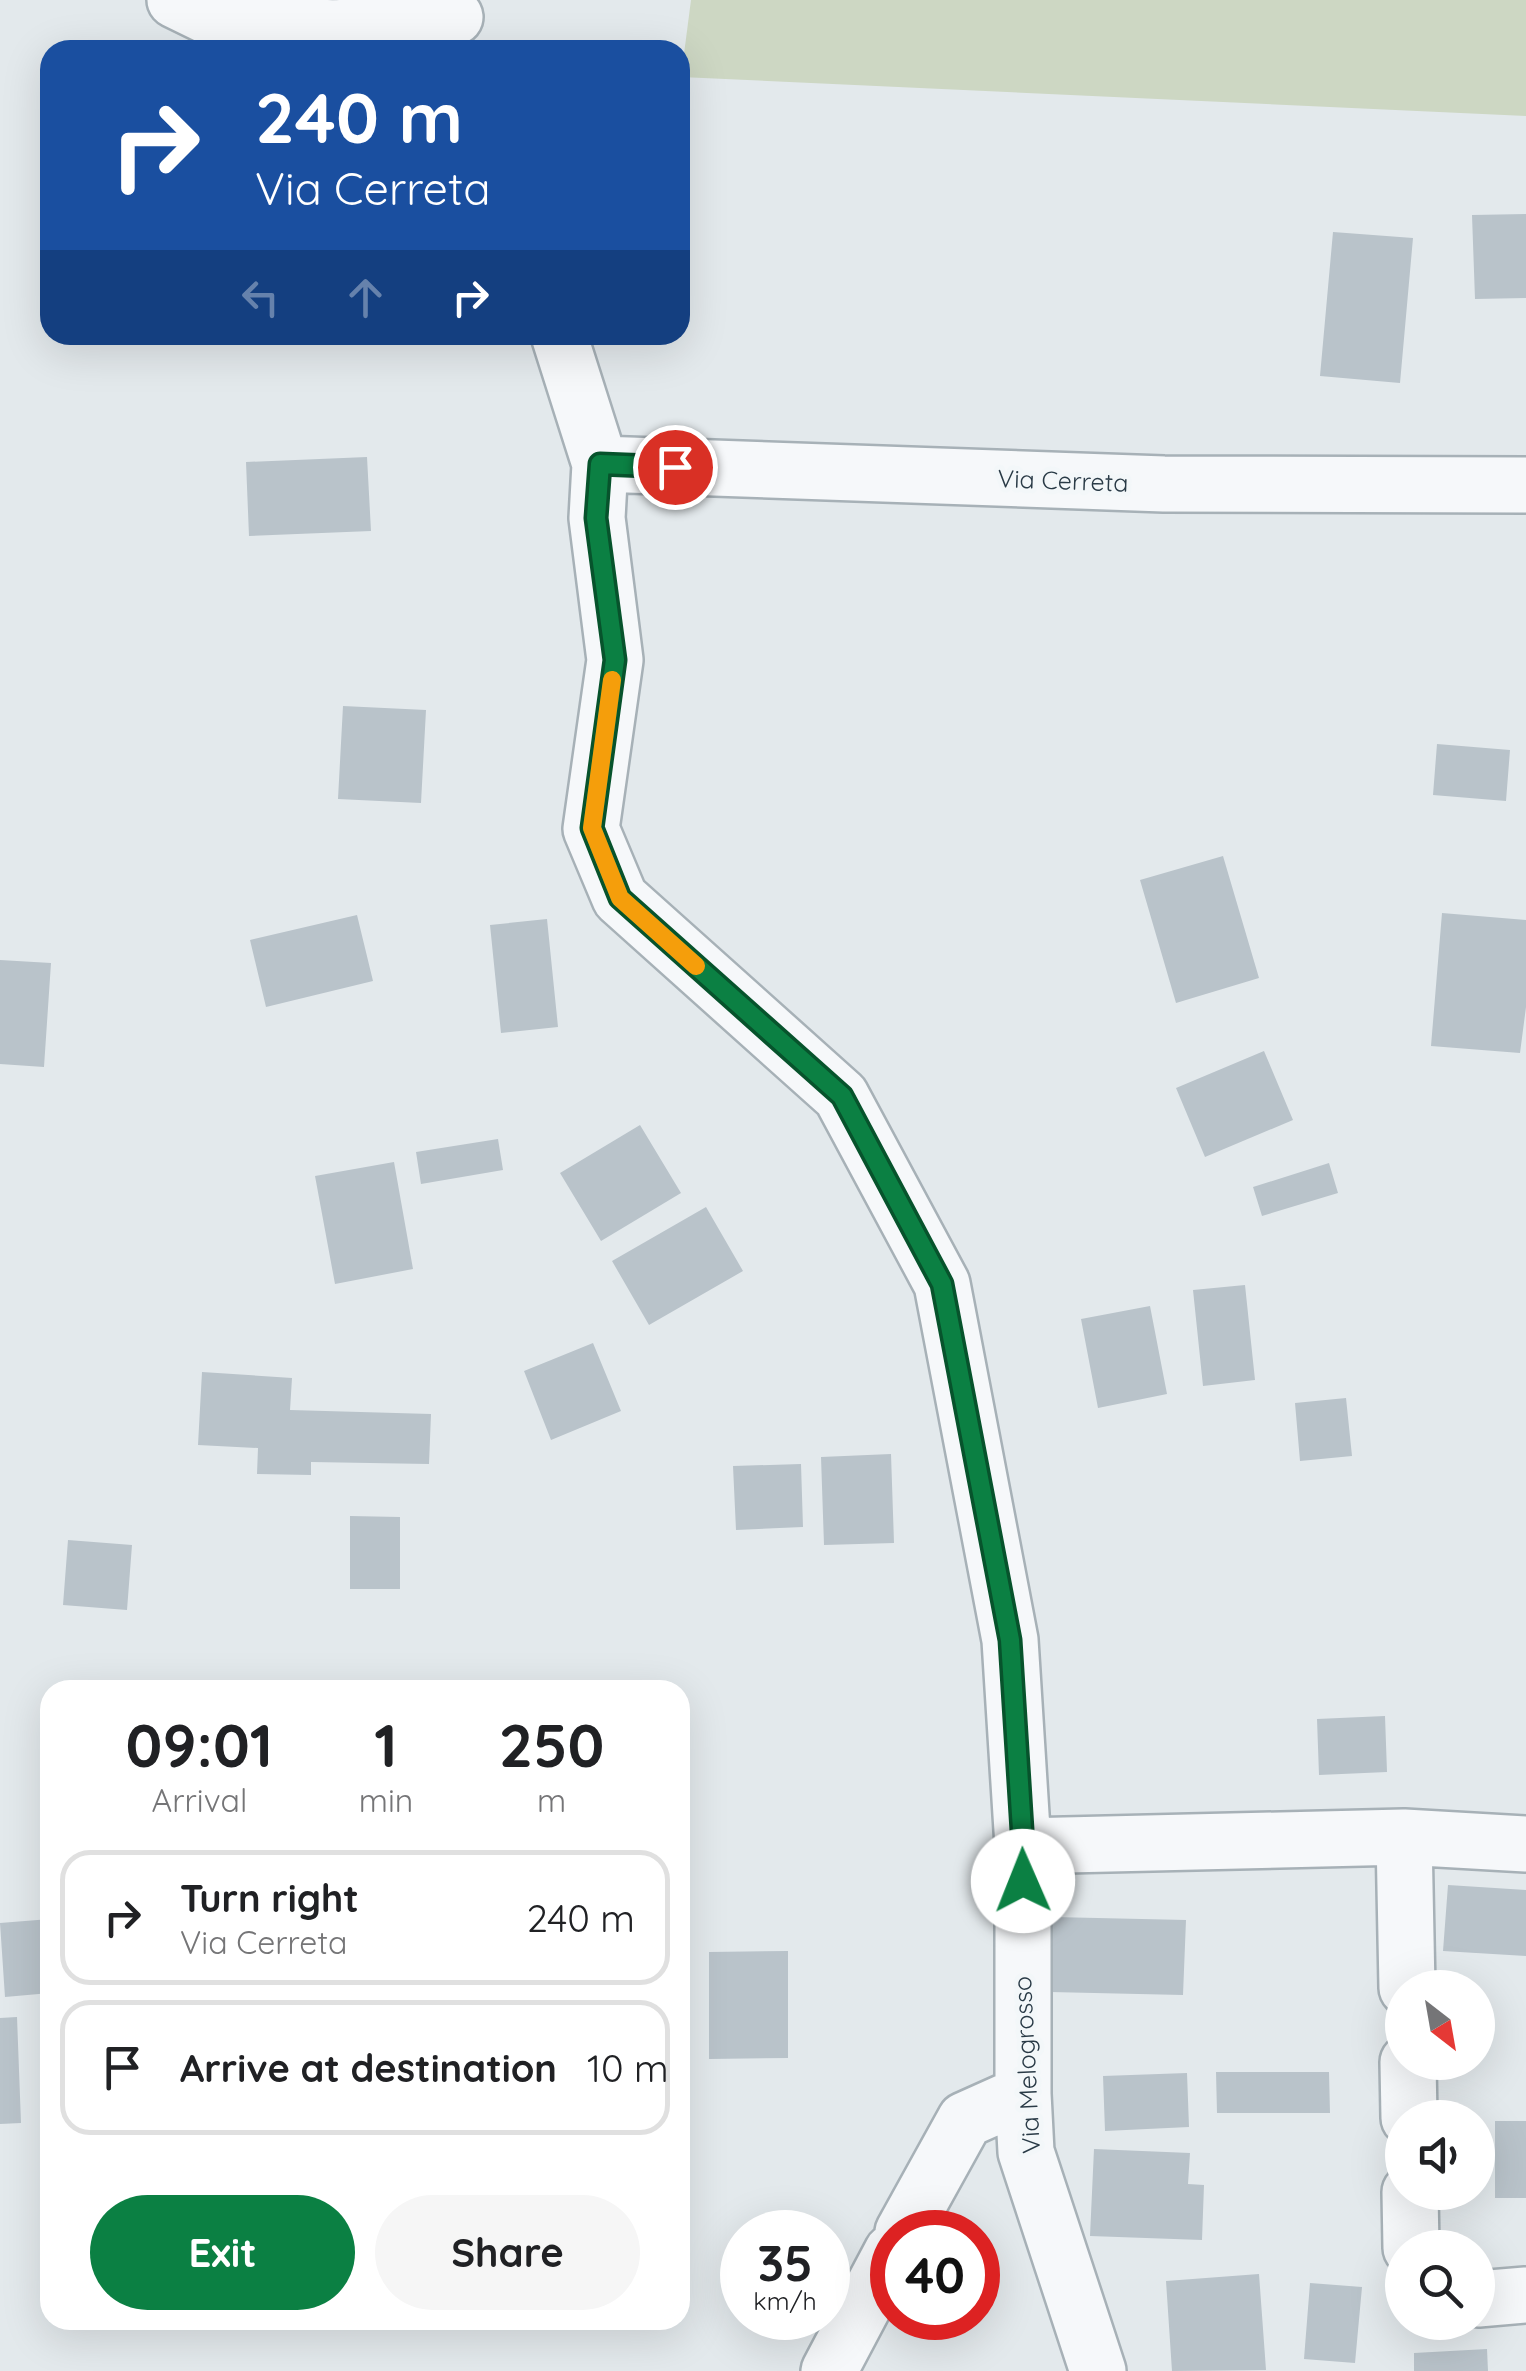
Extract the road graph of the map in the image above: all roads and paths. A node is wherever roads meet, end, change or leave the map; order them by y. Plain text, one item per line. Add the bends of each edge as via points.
1 (175, 0) edge
2 (456, 22) edge
3 (563, 345) edge
4 (600, 464) junction
5 (1526, 484) edge
6 (1404, 1837) junction
7 (1526, 1844) edge
8 (1023, 1846) junction
9 (1407, 1970) edge
10 (1023, 2094) junction
11 (915, 2210) edge
12 (870, 2293) edge
13 (1526, 2295) edge
14 (1495, 2298) edge
15 (828, 2371) edge
16 (1098, 2371) edge

1 - 2 street via 218,21 335,28
3 - 4 street, Via Melogrosso
4 - 5 street, Via Cerreta via 1164,484
4 - 8 street, Via Melogrosso via 596,518 615,660 592,828 620,898 842,1096 942,1284 1010,1640
6 - 7 street
6 - 8 street
6 - 9 street
8 - 10 street, Via Melogrosso
10 - 11 street via 965,2120
10 - 16 street, Via Melogrosso via 1026,2152
12 - 15 street
13 - 14 street

